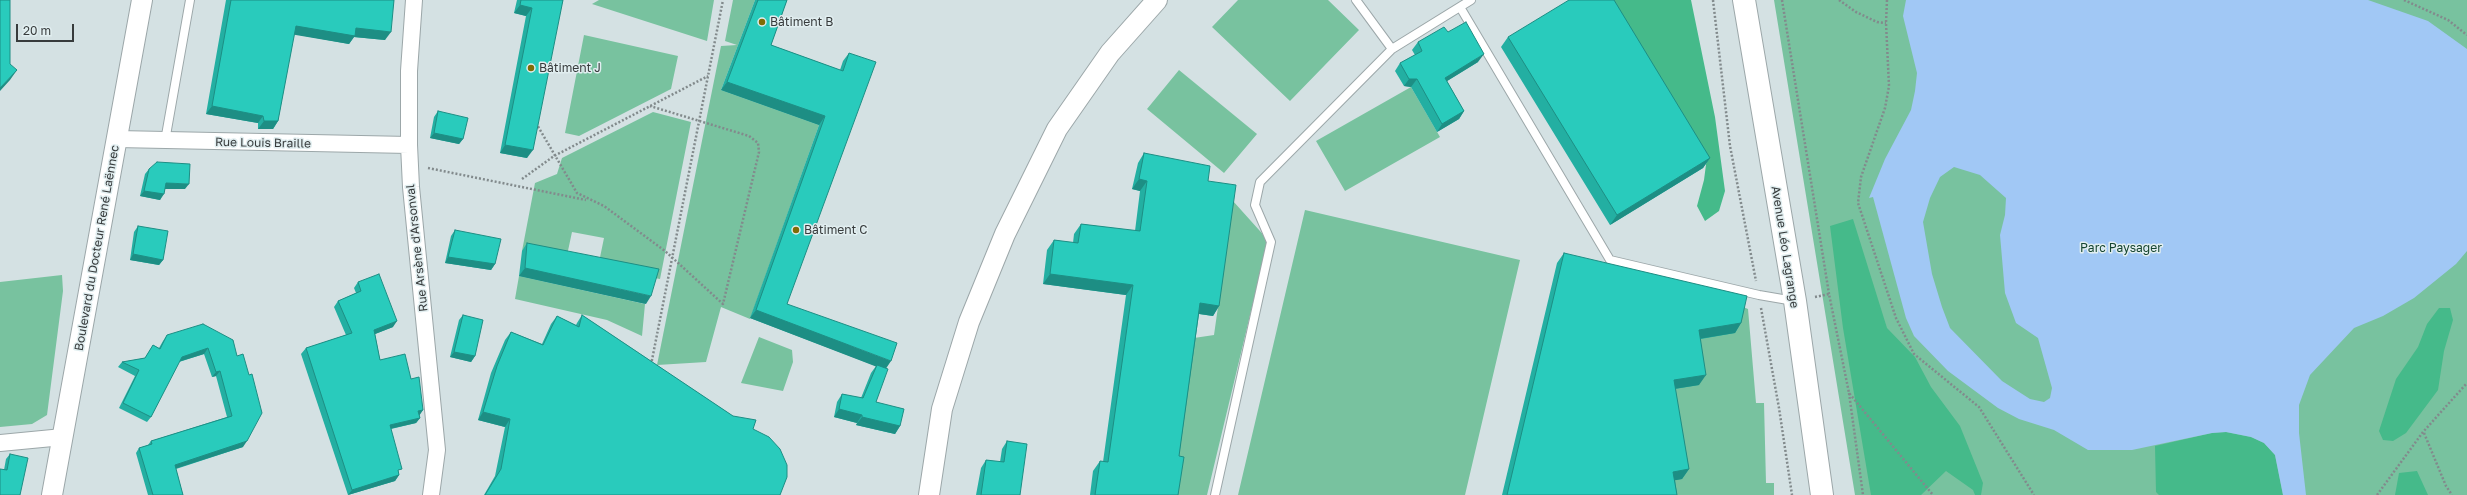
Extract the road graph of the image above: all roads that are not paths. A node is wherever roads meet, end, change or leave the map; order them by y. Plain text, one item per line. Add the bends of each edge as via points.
1 (142, 0) edge
2 (190, 0) edge
3 (414, 0) edge
4 (1157, 0) edge
5 (1356, 0) edge
6 (1471, 0) edge
7 (1744, 0) edge
8 (1460, 7) junction
9 (1392, 49) junction
10 (117, 139) junction
11 (165, 141) junction
12 (409, 145) junction
13 (1795, 301) junction
14 (63, 437) junction
15 (0, 443) edge
16 (52, 495) edge
17 (432, 495) edge
18 (929, 495) edge
19 (1215, 495) edge
20 (1822, 495) edge

1 - 10 street, Boulevard du Docteur René Laënnec
2 - 11 lane
3 - 12 street, Rue Arsène d'Arsonval via 409,71
4 - 18 street via 1110,53 1057,129 1005,234 969,322 942,409
5 - 9 lane
6 - 8 lane
7 - 13 main road, Avenue Léo Lagrange
8 - 9 lane
8 - 13 lane via 1610,260
9 - 19 lane via 1260,182 1255,205 1271,242
10 - 11 street, Rue Louis Braille
10 - 14 street, Boulevard du Docteur René Laënnec
11 - 12 street, Rue Louis Braille
12 - 17 street, Rue Arsène d'Arsonval via 410,187 437,450
13 - 20 main road, Avenue Léo Lagrange
14 - 15 street
14 - 16 street, Boulevard du Docteur René Laënnec

